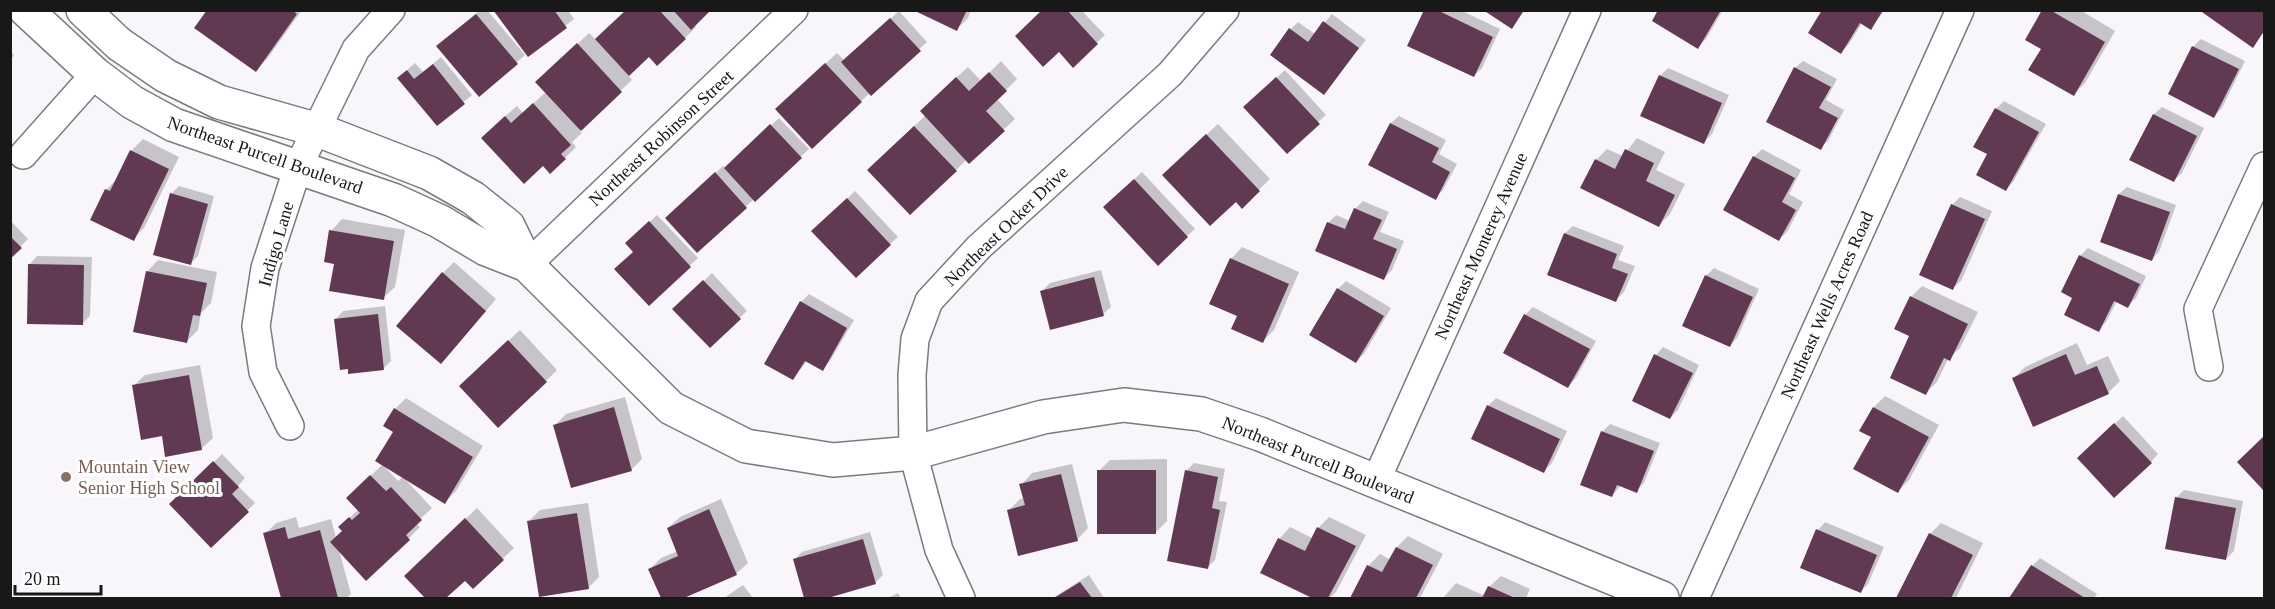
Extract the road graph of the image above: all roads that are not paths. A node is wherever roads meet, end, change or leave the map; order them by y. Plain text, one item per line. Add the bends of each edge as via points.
1 (26, 10) edge
2 (83, 10) edge
3 (392, 10) edge
4 (794, 10) edge
5 (1225, 10) edge
6 (1587, 10) edge
7 (1960, 10) edge
8 (95, 74) junction
9 (318, 130) junction
10 (23, 155) dead end
11 (2265, 166) edge
12 (298, 167) junction
13 (527, 265) junction
14 (2209, 367) dead end
15 (290, 426) dead end
16 (913, 453) junction
17 (1375, 483) junction
18 (961, 598) edge
19 (1662, 598) edge
20 (1695, 598) edge

1 - 8 street, Northeast Purcell Boulevard
2 - 9 street, Northeast Purcell Boulevard via 119,44 166,76 219,102
3 - 9 street, Indigo Lane via 356,49
4 - 13 street, Northeast Robinson Street
5 - 16 street, Northeast Ocker Drive via 1170,74 979,247 929,301 915,339
6 - 17 street, Northeast Monterey Avenue
7 - 20 street, Northeast Wells Acres Road
8 - 10 street
8 - 12 street, Northeast Purcell Boulevard via 132,102 174,125
9 - 12 street, Indigo Lane
9 - 13 street, Northeast Purcell Boulevard via 429,173 473,198 508,226
11 - 14 street via 2198,309
12 - 13 street, Northeast Purcell Boulevard via 393,200 486,249
12 - 15 street, Indigo Lane via 265,268 256,326 263,372
13 - 16 street, Northeast Purcell Boulevard via 671,408 746,446 833,460
16 - 17 street, Northeast Purcell Boulevard via 1043,417 1124,405 1201,414 1260,434
16 - 18 street, Northeast Ocker Drive via 939,550
17 - 19 street, Northeast Purcell Boulevard

